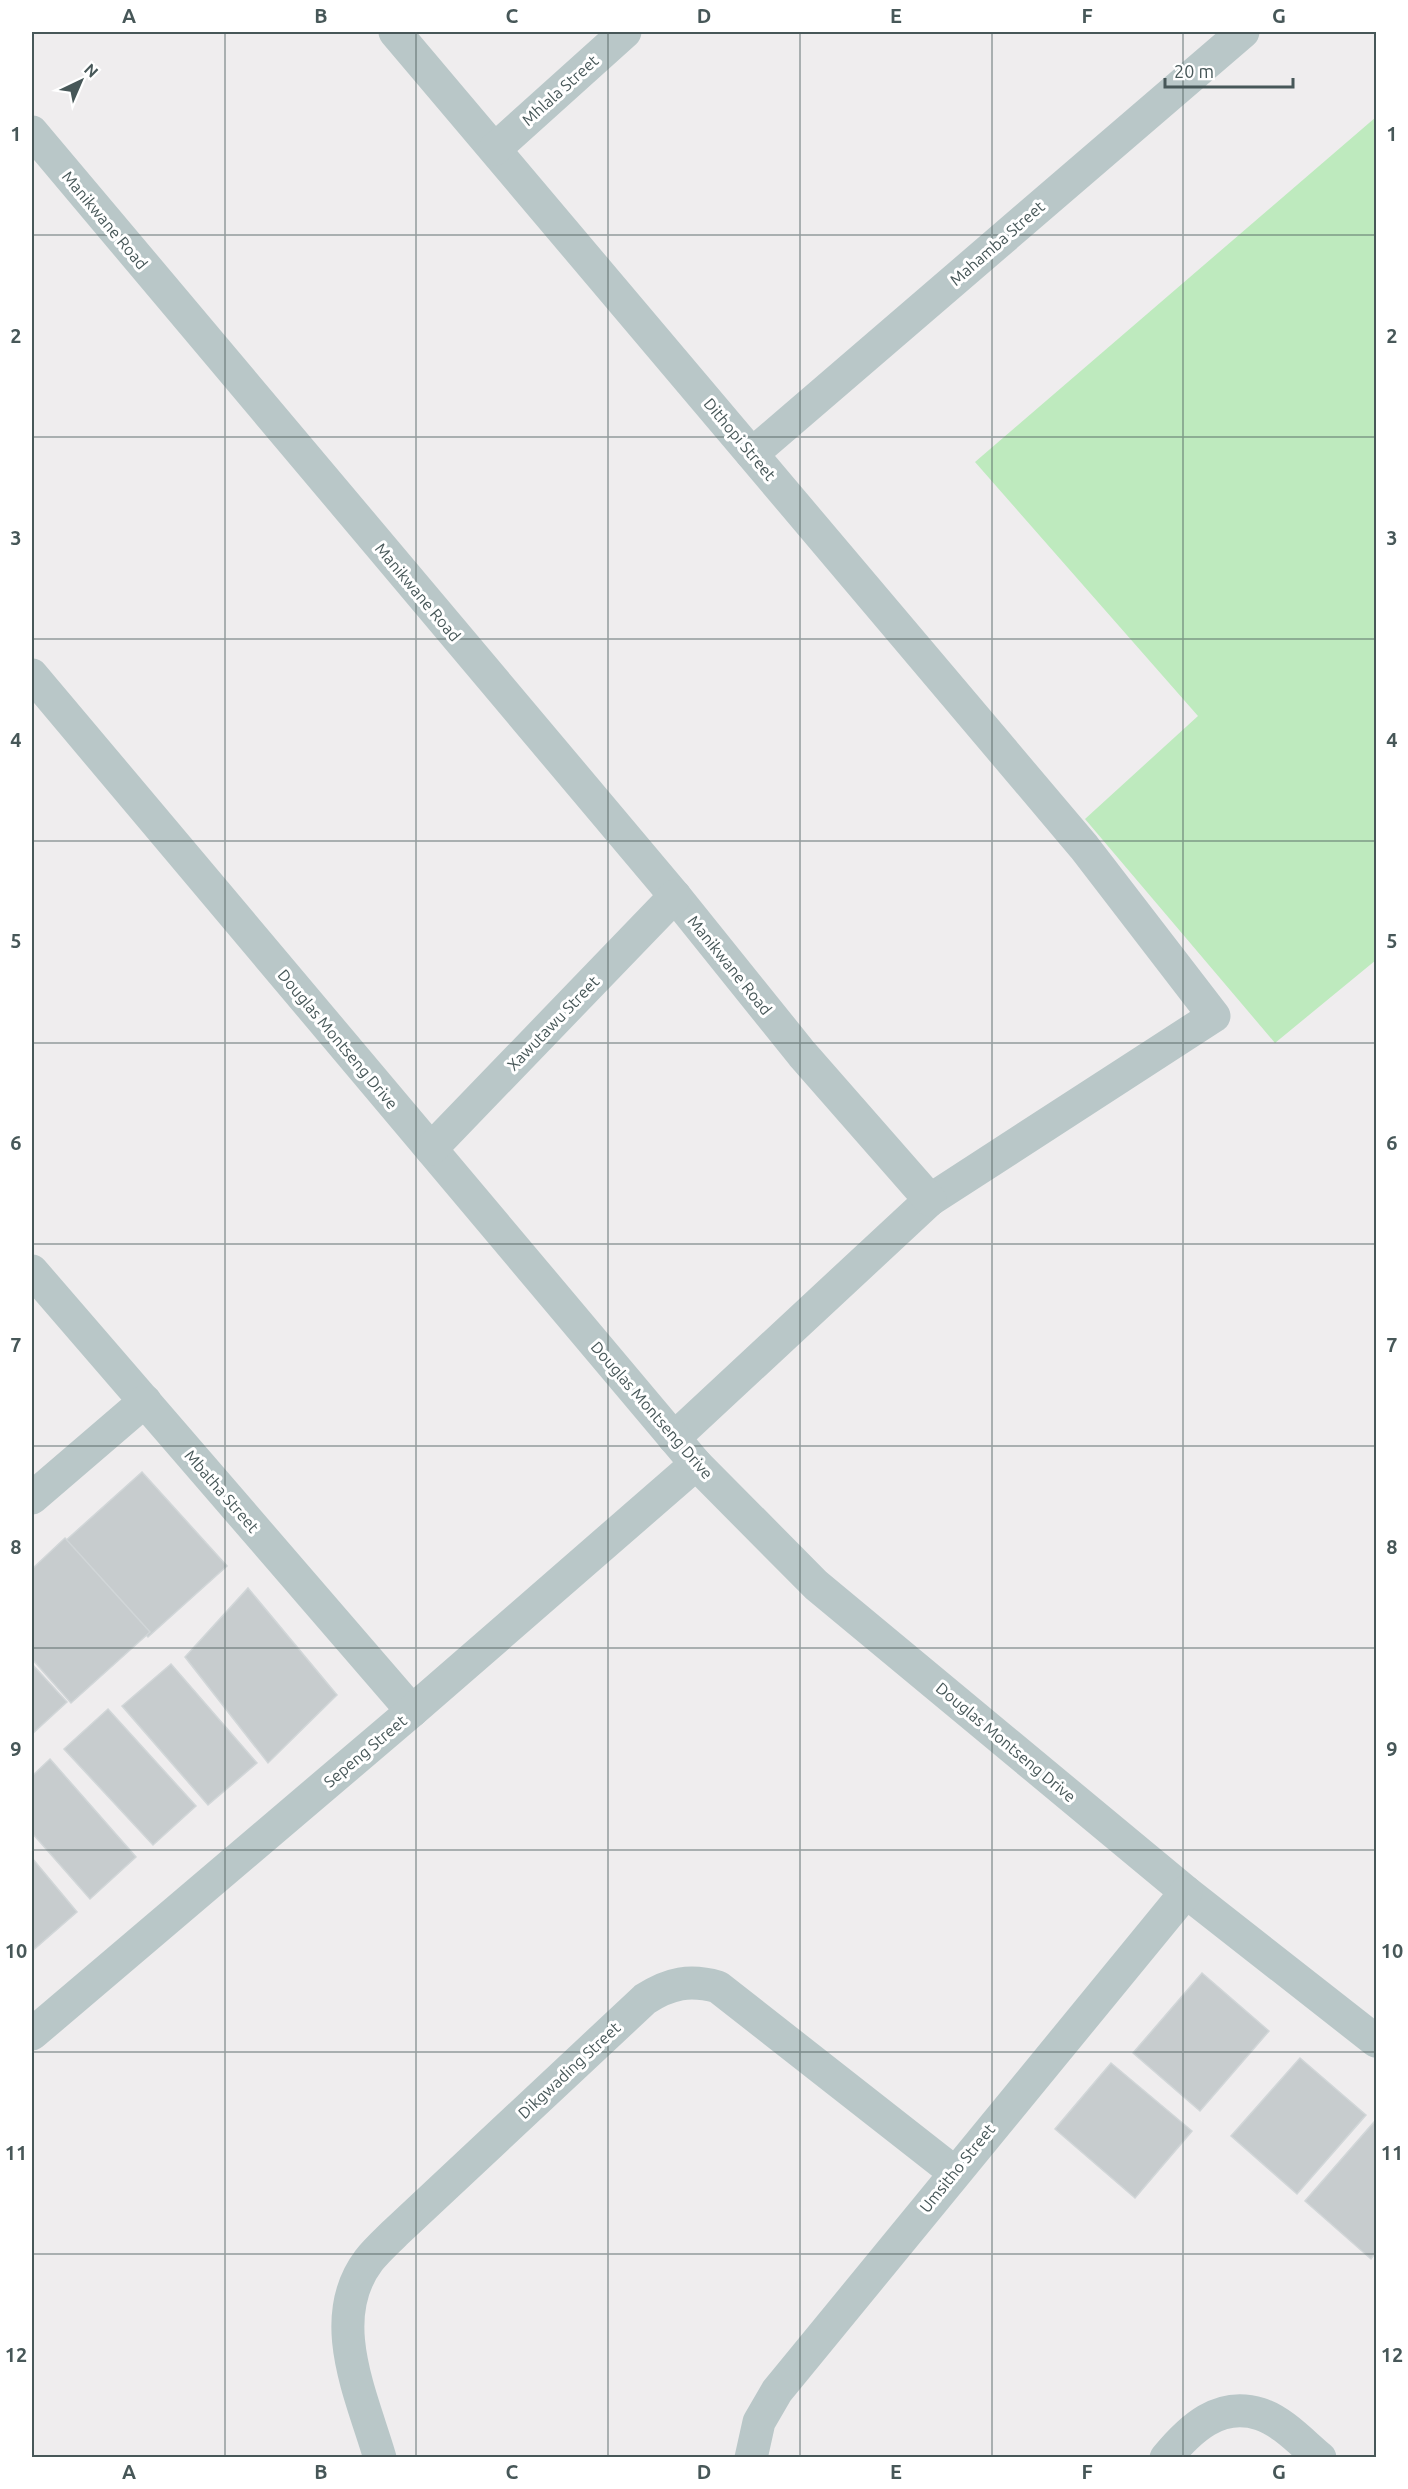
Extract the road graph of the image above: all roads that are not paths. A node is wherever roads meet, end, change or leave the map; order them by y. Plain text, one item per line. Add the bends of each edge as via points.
1 (395, 32) edge
2 (625, 32) edge
3 (1243, 32) edge
4 (32, 132) edge
5 (495, 149) junction
6 (752, 454) junction
7 (32, 675) edge
8 (675, 896) junction
9 (431, 1149) junction
10 (930, 1200) junction
11 (32, 1271) edge
12 (145, 1401) junction
13 (674, 1438) junction
14 (696, 1464) junction
15 (32, 1498) edge
16 (412, 1711) junction
17 (1186, 1892) junction
18 (32, 2034) edge
19 (1377, 2041) edge
20 (954, 2172) junction
21 (381, 2457) edge
22 (751, 2457) edge
23 (1166, 2457) edge
24 (1320, 2457) edge

1 - 5 street, Dithopi Street
2 - 5 street, Mhlala Street
3 - 6 street, Mahamba Street
4 - 8 street, Manikwane Road
5 - 6 street, Dithopi Street
6 - 10 street, Dithopi Street via 1084,847 1214,1016
7 - 9 street, Douglas Montseng Drive
8 - 9 street, Xawutawu Street
8 - 10 street, Manikwane Road via 802,1054
9 - 13 street, Douglas Montseng Drive
10 - 13 street
11 - 12 street, Mbatha Street
12 - 15 street
12 - 16 street, Mbatha Street
13 - 14 street, Douglas Montseng Drive
14 - 16 street, Sepeng Street
14 - 17 street, Douglas Montseng Drive via 816,1585
16 - 18 street, Sepeng Street
17 - 19 street, Douglas Montseng Drive
17 - 20 street, Umsitho Street
20 - 21 street, Dikgwading Street via 718,1987 687,1982 660,1989 610,2031 368,2261 349,2309 349,2354
20 - 22 street, Umsitho Street via 777,2391 759,2422
23 - 24 street via 1186,2432 1214,2414 1238,2411 1260,2414

